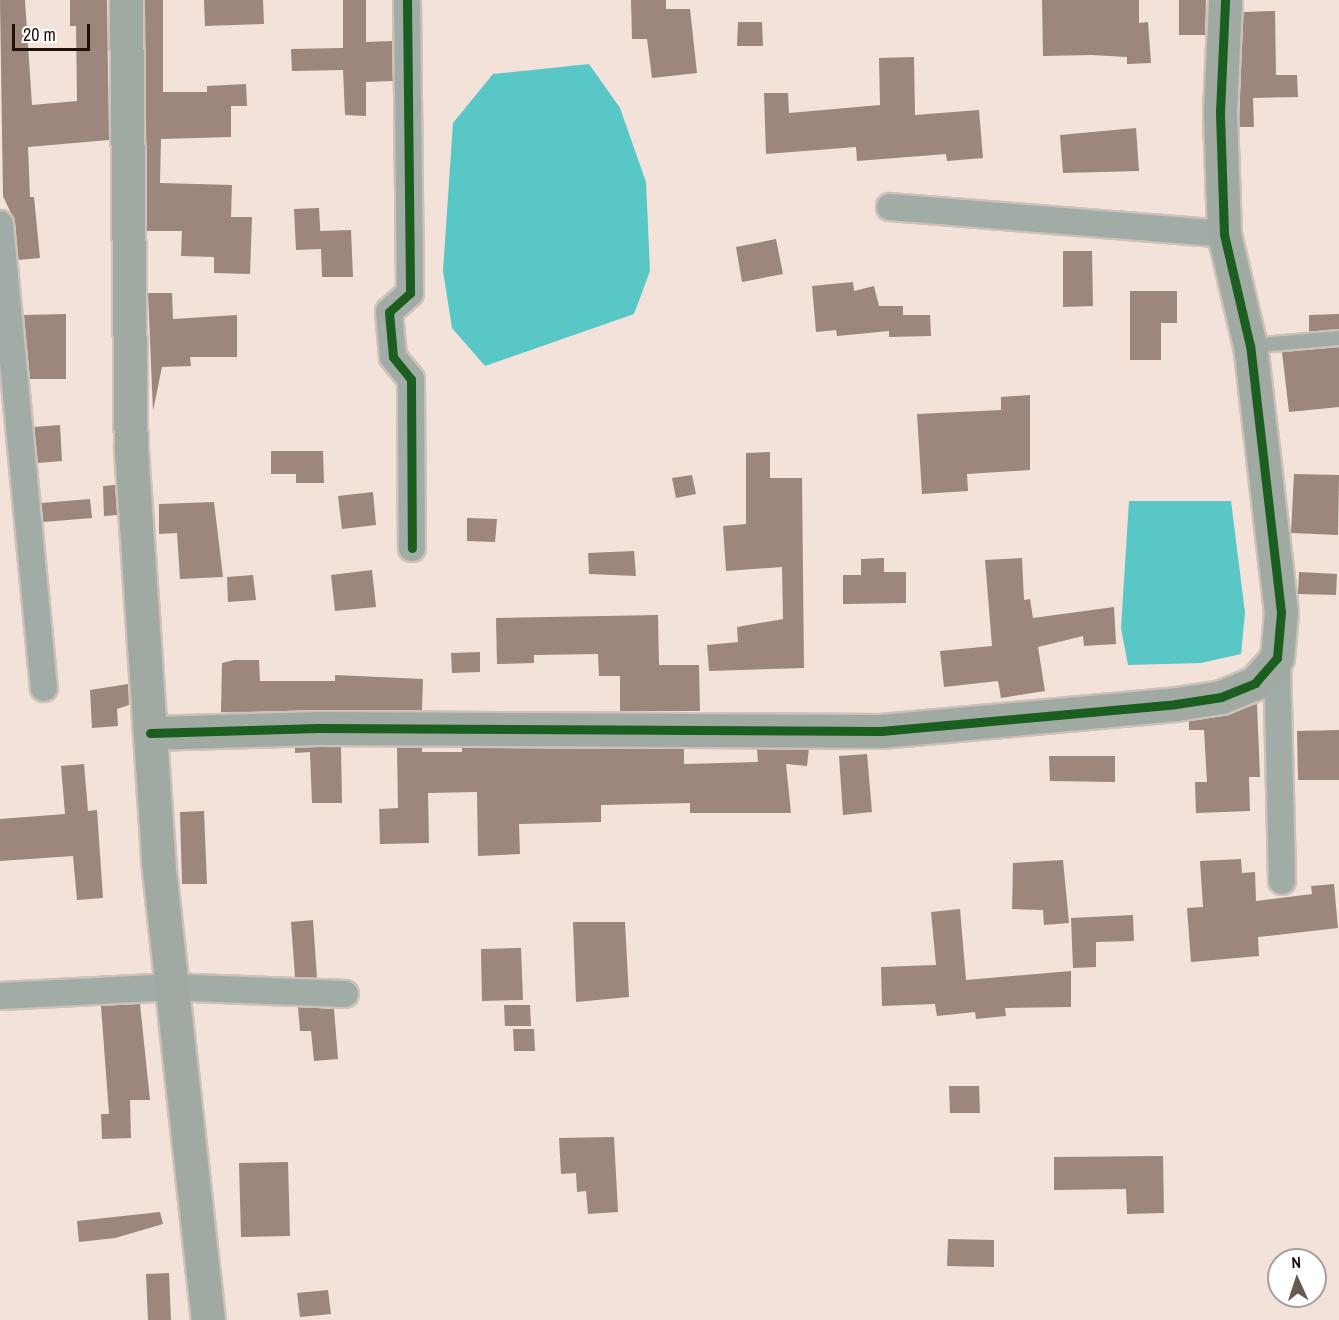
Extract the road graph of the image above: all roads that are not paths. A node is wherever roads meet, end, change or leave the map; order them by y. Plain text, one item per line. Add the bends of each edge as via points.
1 (126, 0) edge
2 (408, 0) edge
3 (1225, 0) edge
4 (890, 207) dead end
5 (0, 224) edge
6 (1224, 234) junction
7 (1339, 338) edge
8 (1250, 346) junction
9 (412, 548) dead end
10 (1277, 658) junction
11 (44, 688) dead end
12 (150, 733) junction
13 (1282, 881) dead end
14 (169, 987) junction
15 (345, 994) dead end
16 (0, 996) edge
17 (208, 1320) edge

1 - 12 street via 131,449
2 - 9 street via 410,293 389,312 393,357 411,379
3 - 6 street via 1220,112
4 - 6 street
5 - 11 street
6 - 8 street
7 - 8 lane
8 - 10 street via 1278,562 1281,612
10 - 12 street via 1255,683 1221,697 881,731 341,728
10 - 13 street
12 - 14 street
14 - 15 street
14 - 16 street
14 - 17 street

